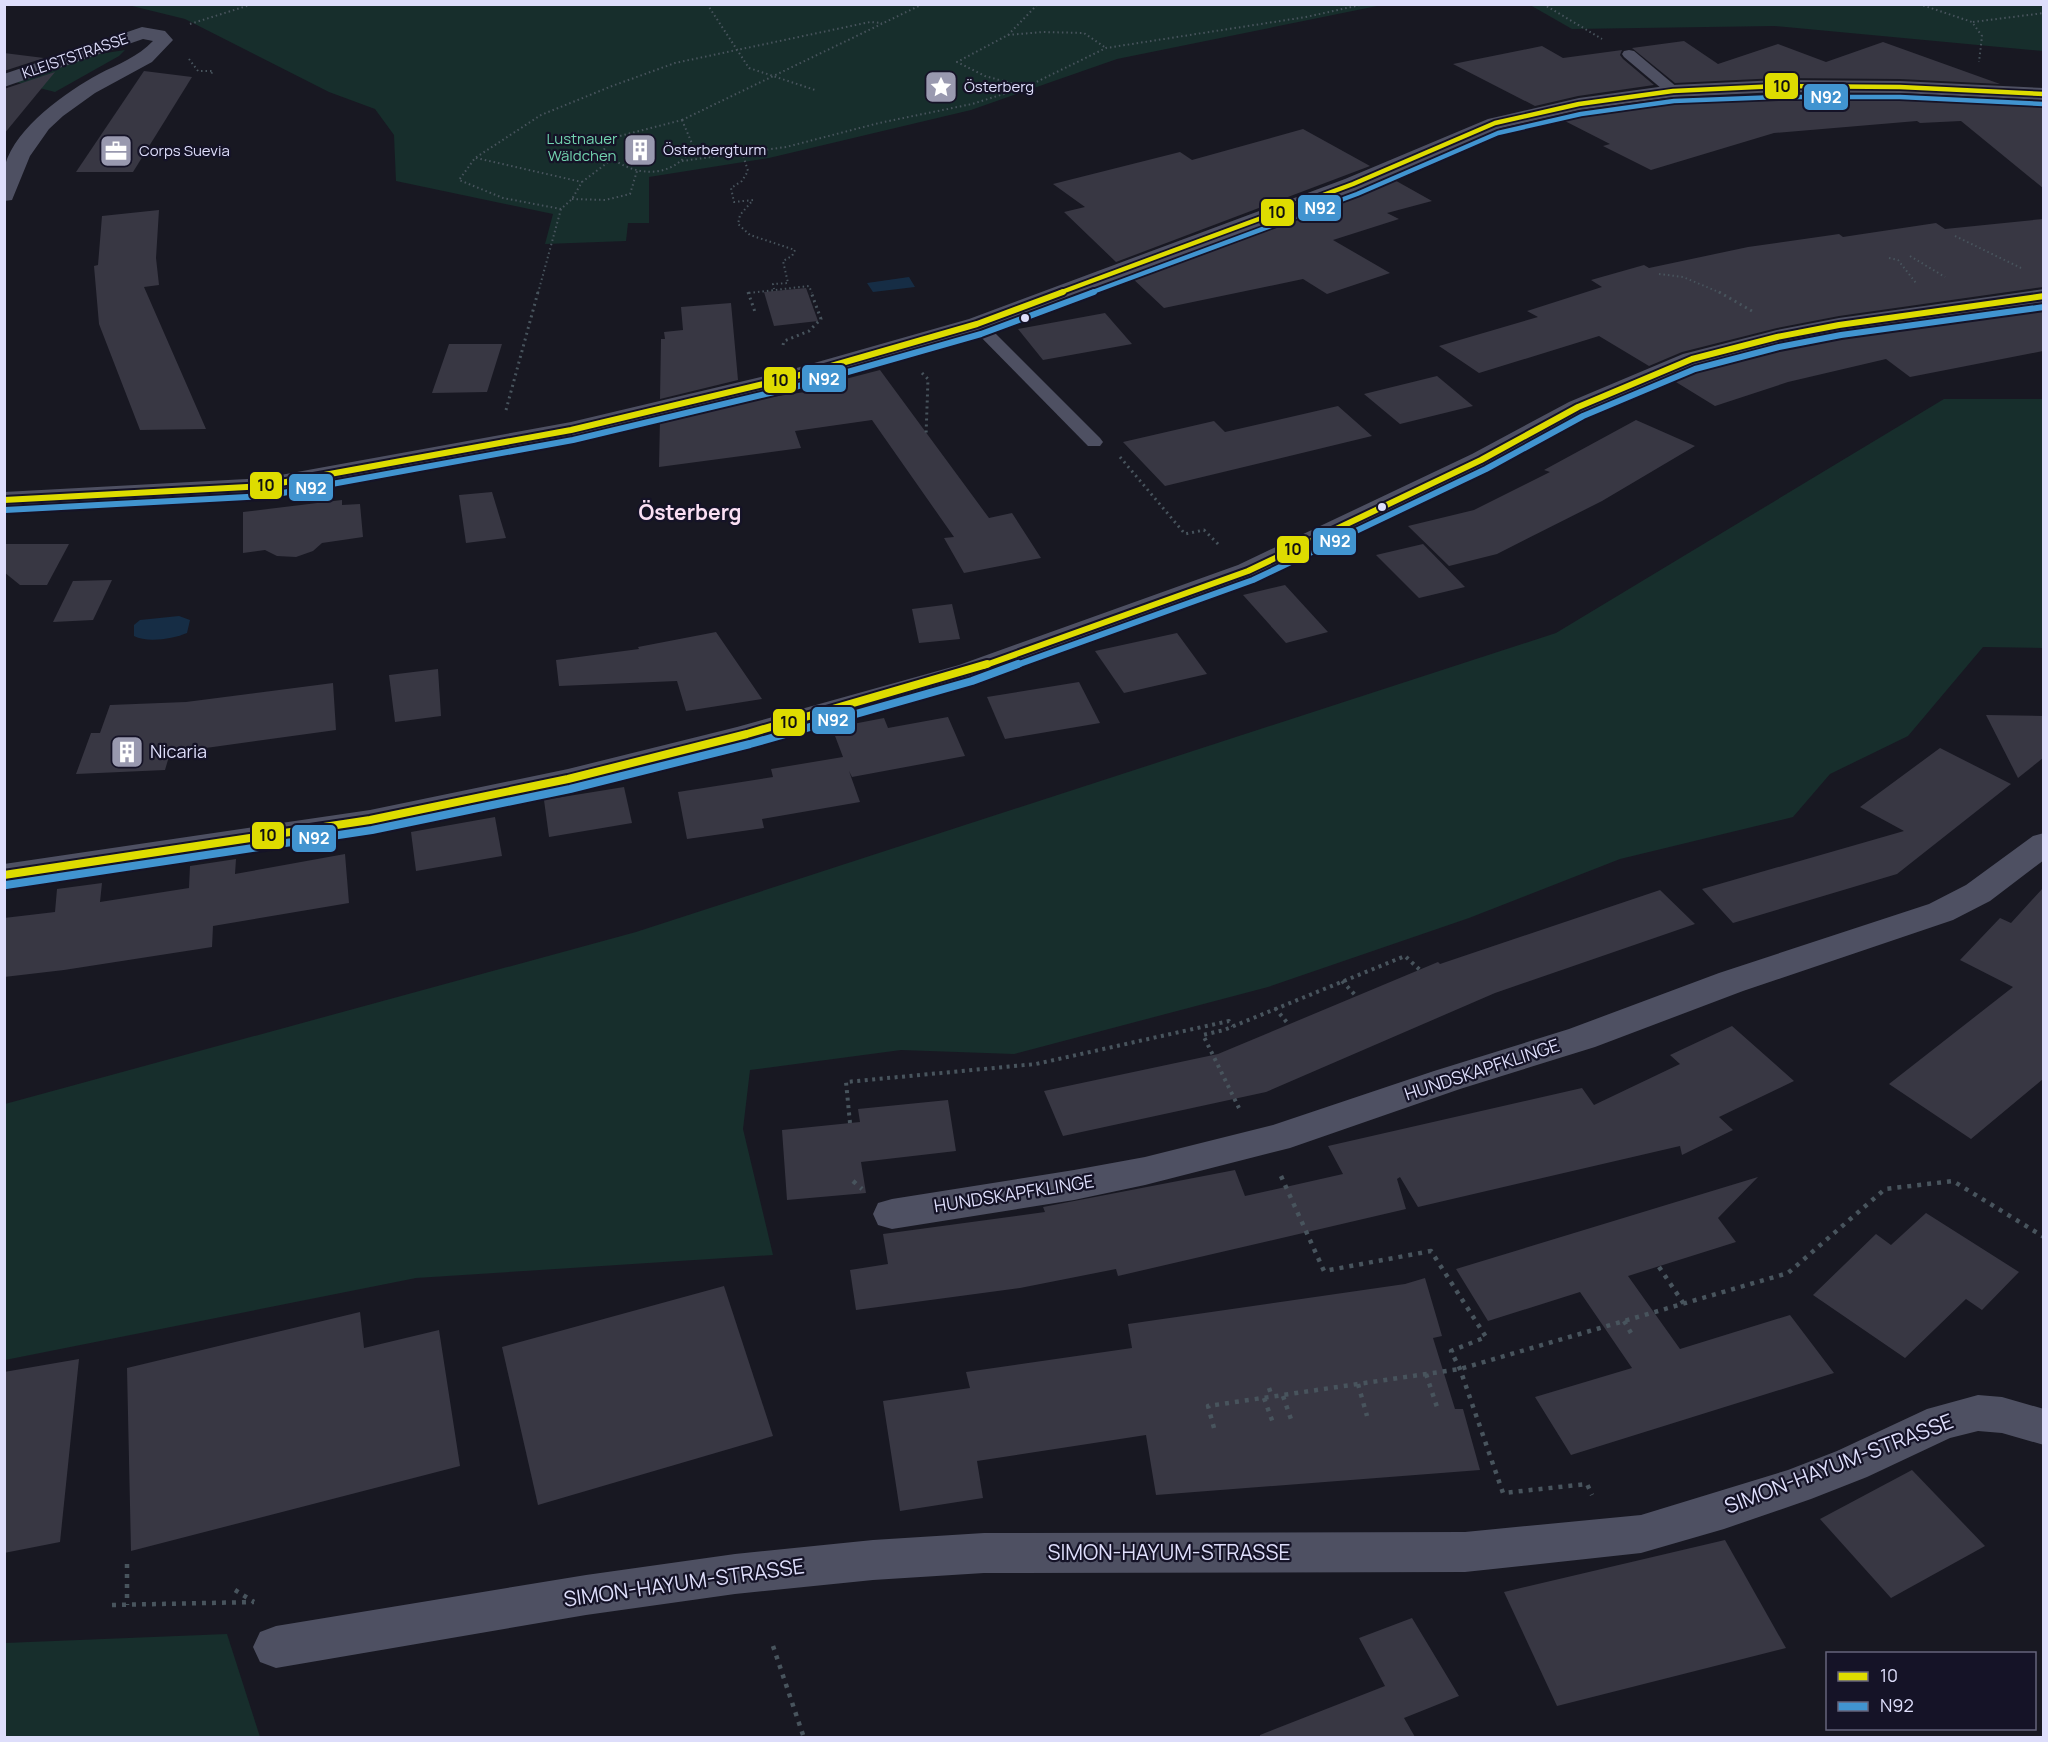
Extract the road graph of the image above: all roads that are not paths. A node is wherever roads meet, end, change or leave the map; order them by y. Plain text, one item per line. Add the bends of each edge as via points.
1 (1629, 54) road end
2 (4, 81) edge
3 (1673, 91) junction
4 (2043, 94) edge
5 (4, 195) edge
6 (2043, 297) edge
7 (977, 324) junction
8 (1094, 441) dead end
9 (4, 500) edge
10 (2043, 843) edge
11 (4, 875) edge
12 (892, 1214) dead end
13 (2043, 1427) edge
14 (276, 1647) dead end

1 - 3 lane
2 - 5 street, KLEISTSTRASSE via 142,33 158,34 164,40 156,51 58,108 46,119 12,168
3 - 4 street via 1858,86
3 - 7 street via 1579,104 1495,123 1353,183
6 - 11 street via 1842,325 1692,359 1578,407 1481,460 1248,571 969,671 747,734 568,779 370,820
7 - 8 lane
7 - 9 street via 769,383 496,446 264,486
10 - 12 street, HUNDSKAPFKLINGE via 1997,880 1941,912 1754,974 1582,1038 1447,1080 1255,1129 1084,1183
13 - 14 street, SIMON-HAYUM-STRASSE via 2002,1415 1978,1413 1942,1422 1796,1486 1641,1534 1466,1552 984,1553 873,1560 586,1595

